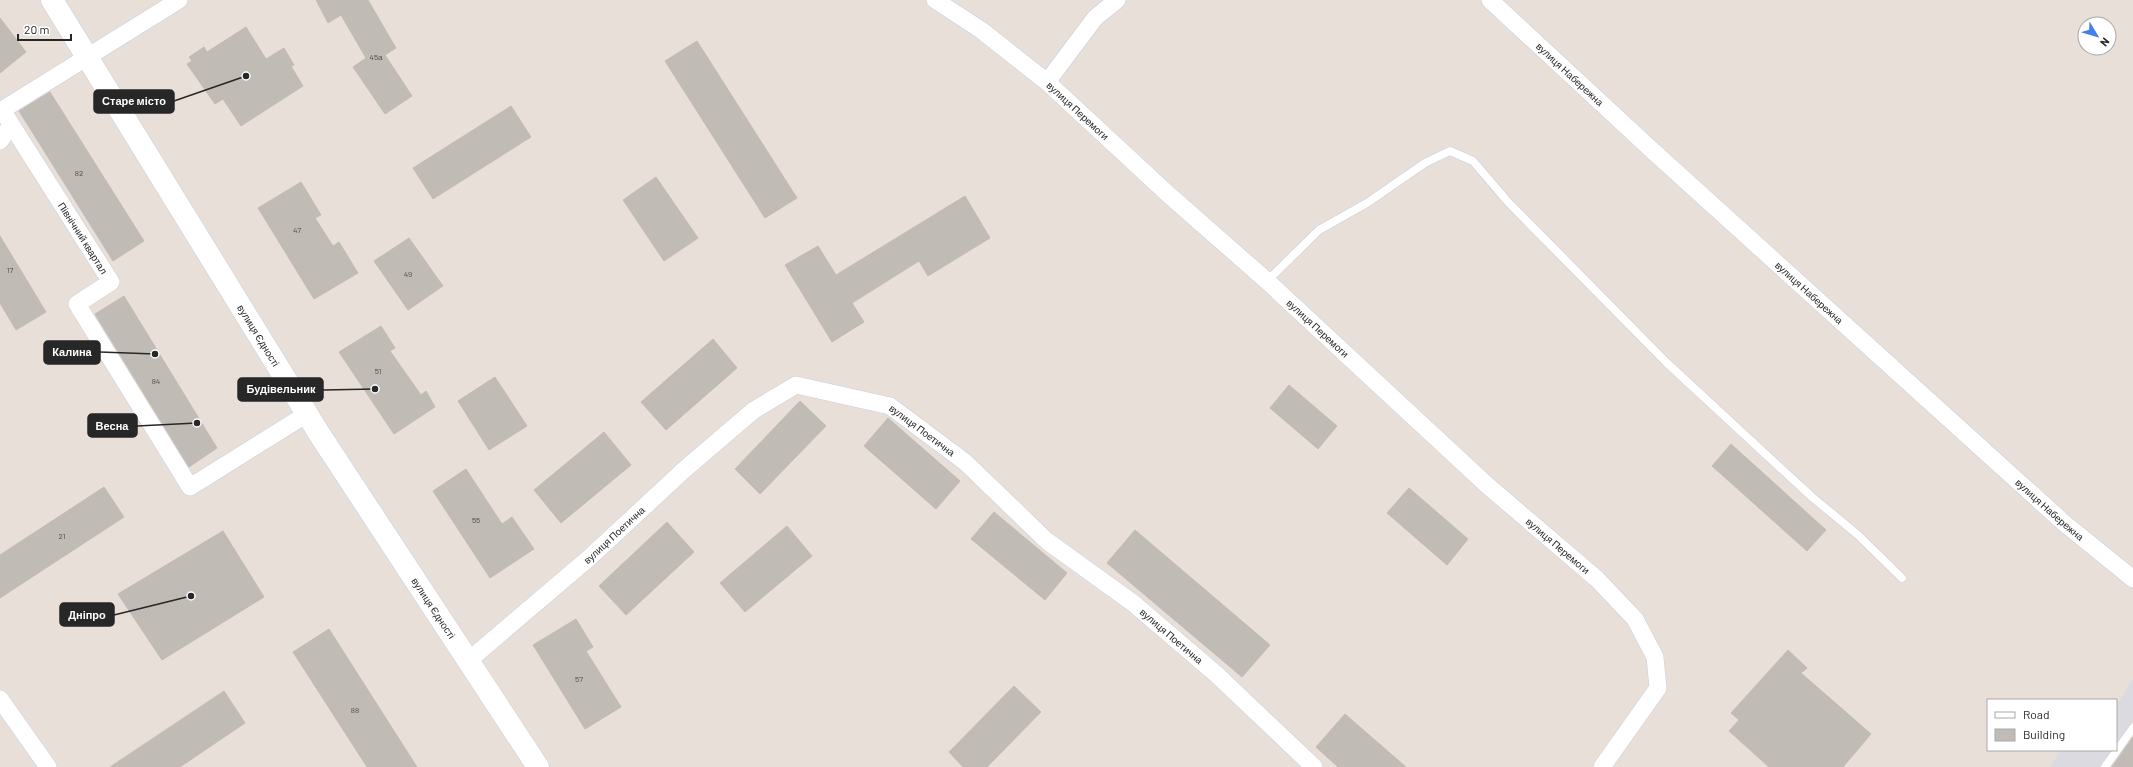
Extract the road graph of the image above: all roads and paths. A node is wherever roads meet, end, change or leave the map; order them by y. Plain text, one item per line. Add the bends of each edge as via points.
1 (52, 0) edge
2 (179, 0) edge
3 (1117, 0) edge
4 (1490, 0) edge
5 (945, 3) edge
6 (87, 58) junction
7 (1047, 82) junction
8 (1, 109) edge
9 (11, 125) junction
10 (0, 141) edge
11 (1267, 281) junction
12 (307, 414) junction
13 (1902, 578) dead end
14 (2133, 579) edge
15 (468, 661) junction
16 (0, 699) edge
17 (2133, 728) edge
18 (2117, 750) edge
19 (2116, 751) edge
20 (48, 767) edge
21 (538, 767) edge
22 (1314, 767) edge
23 (1602, 767) edge
24 (2105, 767) edge

1 - 6 street, вулиця Єдності
2 - 6 street
3 - 7 street via 1096,18
4 - 14 street, вулиця Набережна via 2052,512
5 - 7 street, вулиця Перемоги
6 - 8 street, Північний квартал
6 - 12 street, вулиця Єдності
7 - 11 street, вулиця Перемоги
8 - 9 street, Північний квартал
9 - 10 street
9 - 12 street, Північний квартал via 111,282 77,304 190,487
11 - 13 lane via 1320,230 1367,203 1425,163 1450,151 1473,161 1508,202 1668,364 1812,497 1858,535
11 - 23 street, вулиця Перемоги via 1488,486 1597,579 1635,619 1655,657 1658,688
12 - 15 street, вулиця Єдності
15 - 21 street, вулиця Єдності
15 - 22 street, вулиця Поетична via 589,558 754,410 796,385 890,406 965,462 1047,541 1139,608 1216,674
16 - 20 street
17 - 18 lane
19 - 24 lane

